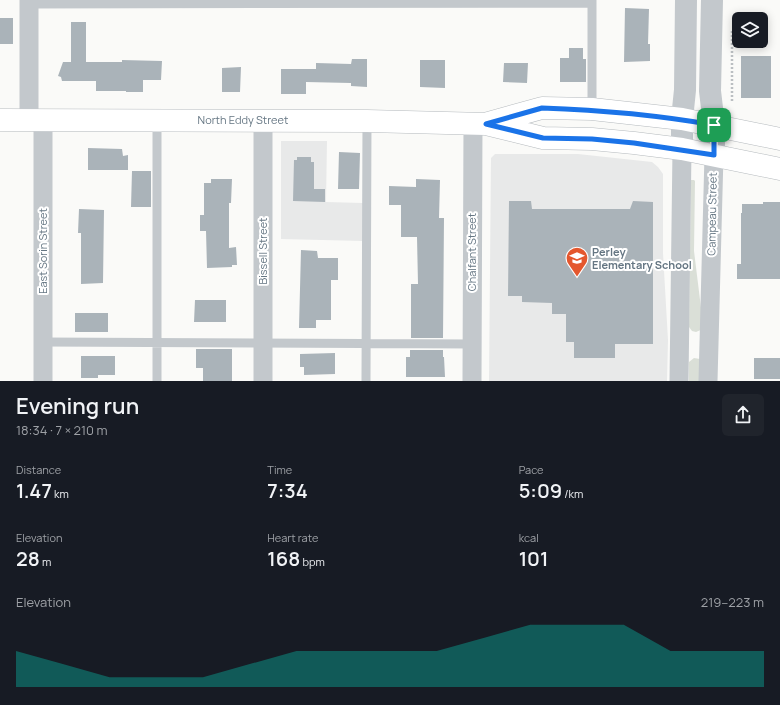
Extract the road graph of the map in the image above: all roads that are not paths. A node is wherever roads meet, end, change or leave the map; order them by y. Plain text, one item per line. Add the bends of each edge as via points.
1 (686, 0) edge
2 (712, 0) edge
3 (592, 1) edge
4 (29, 2) edge
5 (592, 109) junction
6 (682, 119) junction
7 (0, 120) edge
8 (36, 120) junction
9 (263, 120) junction
10 (157, 121) junction
11 (367, 121) junction
12 (480, 123) junction
13 (714, 125) junction
14 (780, 139) edge
15 (682, 149) junction
16 (714, 155) junction
17 (780, 169) edge
18 (43, 342) junction
19 (263, 342) junction
20 (156, 343) junction
21 (365, 344) junction
22 (472, 344) junction
23 (43, 381) edge
24 (156, 381) edge
25 (263, 381) edge
26 (366, 381) edge
27 (472, 381) edge
28 (680, 381) edge
29 (708, 381) edge

1 - 6 street via 685,90
2 - 13 street, Campeau Street via 710,91
3 - 4 lane
3 - 5 lane
4 - 8 street, East Sorin Street
5 - 6 main road, North Eddy Street
5 - 12 main road, North Eddy Street via 542,108
6 - 13 main road, North Eddy Street
6 - 15 street
7 - 8 main road, North Eddy Street
8 - 10 main road, North Eddy Street
8 - 18 street, East Sorin Street
9 - 10 main road, North Eddy Street
9 - 11 main road, North Eddy Street
9 - 19 street, Bissell Street
10 - 20 lane
11 - 12 main road, North Eddy Street
11 - 21 lane
12 - 15 main road, North Eddy Street via 543,138 599,140
12 - 22 street, Chalfant Street
13 - 14 main road, North Eddy Street
13 - 16 street, Campeau Street
15 - 16 main road, North Eddy Street
15 - 28 street
16 - 17 main road, North Eddy Street
16 - 29 street, Campeau Street
18 - 20 lane
18 - 23 street, East Sorin Street
19 - 20 lane
19 - 21 lane
19 - 25 street, Bissell Street
20 - 24 lane
21 - 22 lane
21 - 26 lane
22 - 27 street, Chalfant Street

